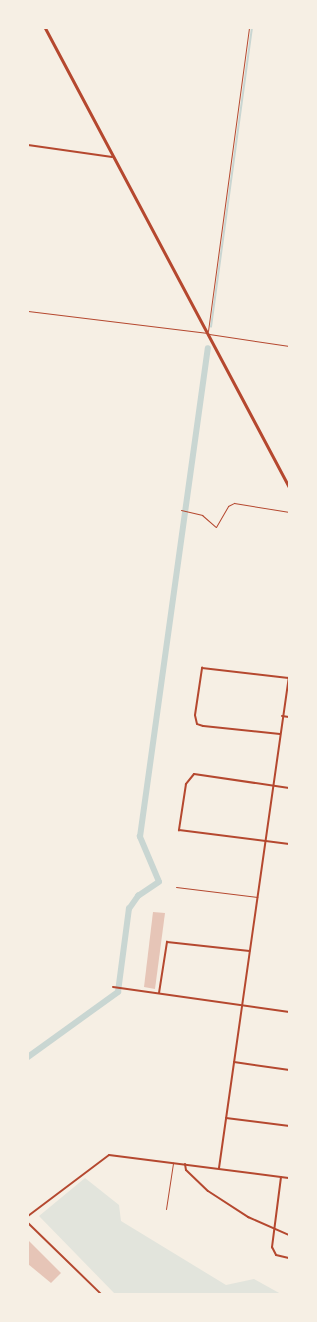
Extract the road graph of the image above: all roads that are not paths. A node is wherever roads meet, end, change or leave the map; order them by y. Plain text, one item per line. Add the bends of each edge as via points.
1 (45, 28) edge
2 (249, 28) edge
3 (28, 145) edge
4 (112, 157) junction
5 (28, 311) edge
6 (208, 333) junction
7 (289, 346) edge
8 (289, 487) edge
9 (181, 510) dead end
10 (289, 512) edge
11 (289, 678) edge
12 (282, 716) junction
13 (289, 717) edge
14 (280, 734) junction
15 (274, 786) junction
16 (289, 788) edge
17 (266, 841) junction
18 (289, 844) edge
19 (176, 887) dead end
20 (258, 897) junction
21 (250, 951) junction
22 (113, 987) dead end
23 (159, 993) junction
24 (242, 1005) junction
25 (289, 1012) edge
26 (234, 1062) junction
27 (289, 1070) edge
28 (226, 1118) junction
29 (289, 1126) edge
30 (173, 1162) junction
31 (185, 1164) junction
32 (219, 1168) junction
33 (281, 1177) junction
34 (289, 1178) edge
35 (166, 1209) dead end
36 (28, 1216) edge
37 (28, 1223) edge
38 (274, 1228) junction
39 (289, 1235) edge
40 (289, 1258) edge
41 (101, 1294) edge

1 - 4 main road
2 - 6 lane
3 - 4 street
4 - 6 main road
5 - 6 lane
6 - 7 lane
6 - 8 main road
9 - 10 lane via 202,515 216,527 228,506 234,503
11 - 12 street
11 - 14 street via 202,668 195,715 197,724
12 - 13 street
12 - 14 street
14 - 15 street
15 - 16 street
15 - 17 street
15 - 17 street via 191,775 186,784 179,830
17 - 18 street
17 - 20 street
19 - 20 lane
20 - 21 street
21 - 23 street via 167,942
21 - 24 street
22 - 23 street
23 - 24 street
24 - 25 street
24 - 26 street
26 - 27 street
26 - 28 street
28 - 29 street
28 - 32 street
30 - 31 street
30 - 35 lane
30 - 36 street via 109,1155
31 - 32 street
31 - 38 street via 186,1170 208,1191 248,1217
32 - 33 street
33 - 34 street
33 - 38 street
37 - 41 street
38 - 39 street
38 - 40 street via 273,1252

